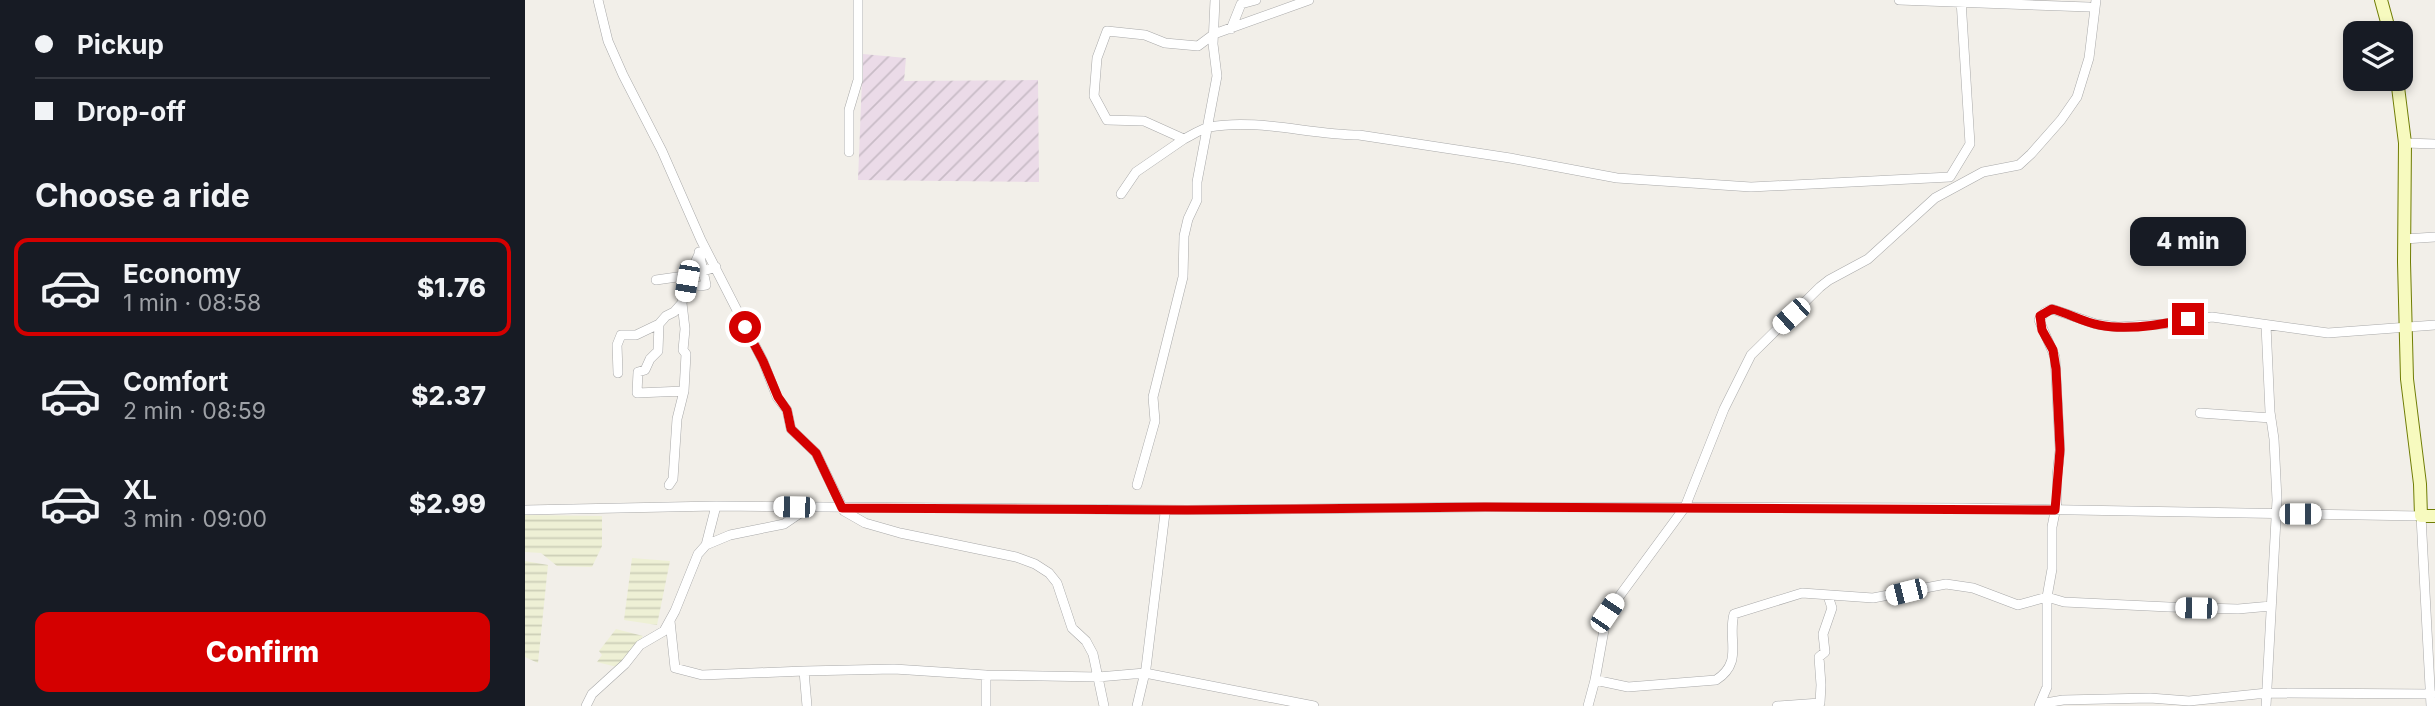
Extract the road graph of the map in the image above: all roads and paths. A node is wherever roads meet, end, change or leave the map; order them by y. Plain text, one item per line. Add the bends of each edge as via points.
1 (598, 0) edge
2 (858, 0) edge
3 (1215, 0) edge
4 (1256, 0) edge
5 (1309, 0) edge
6 (1899, 0) edge
7 (2381, 0) edge
8 (1961, 1) edge
9 (2092, 4) edge
10 (2386, 21) edge
11 (1231, 29) junction
12 (1214, 34) junction
13 (2398, 91) edge
14 (1207, 127) junction
15 (1184, 139) junction
16 (2405, 143) junction
17 (2435, 144) edge
18 (849, 152) dead end
19 (1121, 194) dead end
20 (2435, 237) edge
21 (2404, 239) junction
22 (701, 240) junction
23 (699, 254) junction
24 (716, 267) junction
25 (703, 271) junction
26 (691, 275) junction
27 (723, 279) junction
28 (656, 280) dead end
29 (682, 303) junction
30 (659, 324) junction
31 (2266, 325) junction
32 (2435, 325) edge
33 (2407, 326) junction
34 (618, 373) dead end
35 (684, 391) junction
36 (2200, 413) dead end
37 (2271, 418) junction
38 (669, 485) dead end
39 (1137, 485) dead end
40 (716, 506) junction
41 (809, 507) junction
42 (1685, 507) junction
43 (842, 508) junction
44 (525, 510) edge
45 (2055, 510) junction
46 (1165, 513) dead end
47 (2277, 514) junction
48 (2421, 516) junction
49 (2435, 516) edge
50 (706, 545) junction
51 (1828, 596) junction
52 (2047, 597) junction
53 (2271, 606) junction
54 (670, 621) junction
55 (804, 671) junction
56 (1147, 673) junction
57 (986, 675) junction
58 (1098, 677) junction
59 (1595, 680) junction
60 (2267, 693) junction
61 (2432, 694) edge
62 (2189, 704) edge
63 (2040, 705) edge
64 (586, 706) edge
65 (807, 706) edge
66 (986, 706) edge
67 (1104, 706) edge
68 (1137, 706) edge
69 (1314, 706) edge
70 (1588, 706) edge
71 (1777, 706) edge
72 (2266, 706) edge
73 (2431, 706) edge

1 - 22 street via 608,41
2 - 18 street via 857,80 849,110
3 - 12 street
4 - 11 street via 1241,4
5 - 11 street
6 - 8 street
7 - 10 street
8 - 9 street
8 - 14 street via 1970,144 1950,177 1751,187 1670,182 1616,178 1359,135 1250,125
9 - 42 street via 2086,69 2077,97 2061,120 2021,163 1983,172 1935,198 1868,259 1829,280 1759,345 1724,409
11 - 12 street
12 - 14 street via 1217,76
12 - 15 street via 1198,46 1107,31 1097,58 1094,96 1107,120 1144,121
13 - 16 street
14 - 15 street
14 - 39 street via 1197,200 1184,236 1183,277 1153,397 1155,421
15 - 19 street via 1136,172
16 - 17 street
16 - 21 street
20 - 21 street
21 - 33 street
22 - 23 street
22 - 24 street
23 - 25 street
23 - 26 street
24 - 25 street
24 - 27 street
25 - 26 street
25 - 27 street via 703,286 715,278
26 - 28 street
26 - 29 street
27 - 43 street via 787,410 791,429 816,453
29 - 30 street
29 - 35 street
30 - 34 street via 636,335 621,335
30 - 35 street via 658,351 638,372 637,393
31 - 33 street via 2329,332
31 - 37 street
31 - 45 street via 2212,317 2118,327 2052,309 2045,312 2040,321 2055,357 2059,410
32 - 33 street
33 - 48 street via 2408,391
35 - 38 street
36 - 37 street
37 - 47 street
40 - 41 street
40 - 44 street
40 - 50 street
41 - 43 street
41 - 50 street via 784,524
42 - 43 street
42 - 45 street
42 - 59 street via 1607,613
43 - 58 street via 855,519 878,527 1016,556 1049,573 1072,628 1093,654
45 - 47 street
45 - 52 street
46 - 56 street
47 - 48 street
47 - 53 street
48 - 49 street
48 - 61 street
50 - 54 street
51 - 52 street via 1873,598 1954,584 2018,606
51 - 59 street via 1797,594 1734,614 1733,662 1716,680 1628,687
51 - 71 street via 1832,608 1823,634 1825,652 1819,657 1820,704
52 - 53 street via 2064,602 2169,607
52 - 63 street via 2046,687
53 - 60 street
54 - 55 street via 675,668 702,675
54 - 64 street via 591,694
55 - 57 street via 894,669
55 - 65 street
56 - 58 street
56 - 68 street
56 - 69 street
57 - 58 street
57 - 66 street
58 - 67 street
59 - 70 street
60 - 61 street
60 - 62 street
60 - 72 street
61 - 73 street
62 - 63 street via 2150,698 2063,699

